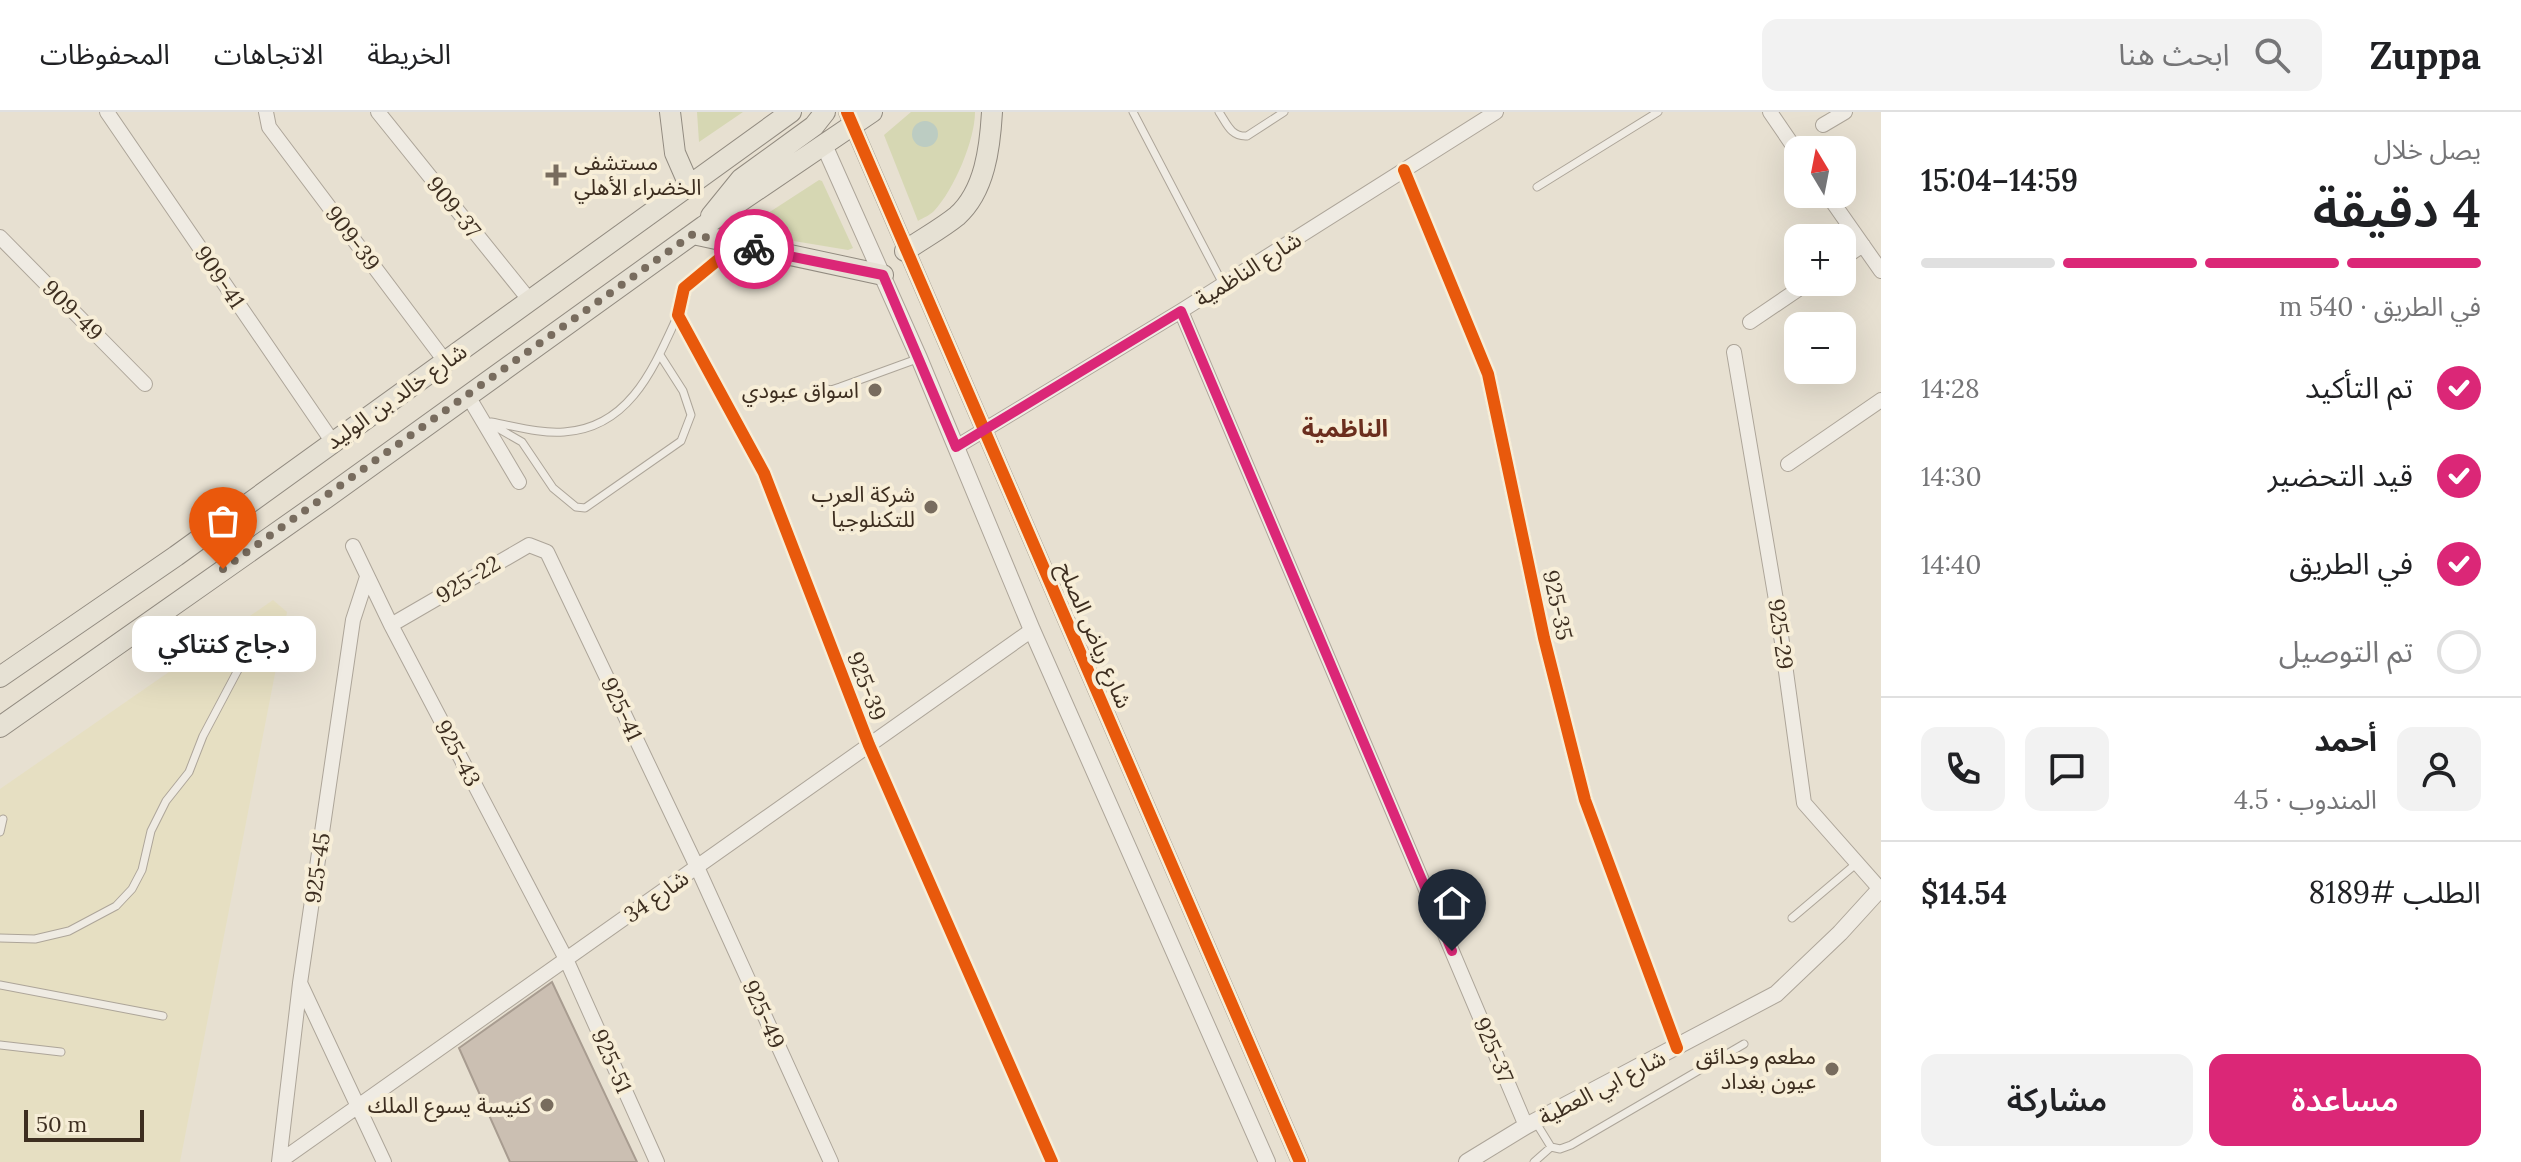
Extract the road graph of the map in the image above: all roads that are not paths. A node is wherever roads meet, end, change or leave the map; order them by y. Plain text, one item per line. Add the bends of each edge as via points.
1 (107, 112) edge
2 (266, 112) edge
3 (378, 112) edge
4 (670, 112) edge
5 (825, 112) edge
6 (872, 112) edge
7 (992, 112) edge
8 (1133, 112) edge
9 (1219, 112) edge
10 (1284, 112) edge
11 (1496, 112) edge
12 (1658, 112) edge
13 (1770, 112) edge
14 (1845, 112) edge
15 (847, 116) edge
16 (783, 118) edge
17 (1823, 125) dead end
18 (1786, 136) edge
19 (791, 141) junction
20 (824, 145) junction
21 (1404, 170) junction
22 (689, 185) junction
23 (1537, 187) dead end
24 (1837, 208) edge
25 (699, 230) junction
26 (0, 237) edge
27 (736, 245) junction
28 (1863, 245) junction
29 (1856, 250) edge
30 (905, 251) junction
31 (1881, 271) edge
32 (883, 275) junction
33 (1224, 285) junction
34 (1788, 296) edge
35 (531, 302) junction
36 (1181, 311) junction
37 (678, 315) junction
38 (1750, 322) dead end
39 (1734, 352) dead end
40 (660, 355) junction
41 (919, 358) junction
42 (445, 361) junction
43 (145, 384) dead end
44 (817, 387) dead end
45 (468, 396) junction
46 (1881, 400) edge
47 (485, 421) junction
48 (986, 430) junction
49 (332, 441) junction
50 (956, 447) junction
51 (1788, 464) dead end
52 (519, 482) dead end
53 (353, 546) dead end
54 (547, 552) joint
55 (367, 577) junction
56 (391, 625) junction
57 (1032, 630) junction
58 (239, 668) dead end
59 (0, 677) edge
60 (0, 727) edge
61 (869, 745) junction
62 (3, 819) dead end
63 (0, 832) edge
64 (1857, 863) junction
65 (697, 867) junction
66 (1881, 888) edge
67 (1792, 918) dead end
68 (0, 938) edge
69 (566, 959) junction
70 (300, 983) junction
71 (0, 985) edge
72 (163, 1016) dead end
73 (1236, 1017) junction
74 (1209, 1032) junction
75 (1744, 1044) dead end
76 (0, 1045) edge
77 (1677, 1048) junction
78 (61, 1052) dead end
79 (358, 1107) junction
80 (1531, 1124) junction
81 (1551, 1147) junction
82 (279, 1162) edge
83 (384, 1162) edge
84 (657, 1162) edge
85 (831, 1162) edge
86 (1052, 1162) edge
87 (1267, 1162) edge
88 (1300, 1162) edge
89 (1467, 1162) edge
90 (1534, 1162) edge

1 - 49 street, 909-41
2 - 42 street, 909-39 via 269,127
3 - 35 street, 909-37
4 - 22 main road via 675,153
5 - 19 main road
6 - 15 main road, شارع خالد بن الوليد
7 - 30 main road via 990,147 973,193 959,214
8 - 33 lane
9 - 10 lane via 1232,133 1247,136
11 - 21 street, شارع الناظمية
12 - 23 lane
13 - 18 street
14 - 17 street
15 - 20 main road, شارع خالد بن الوليد
15 - 30 street, شارع رياض الصلح
16 - 19 main road via 793,124 796,136
16 - 22 main road, شارع خالد بن الوليد
19 - 25 main road via 741,179
20 - 25 main road, شارع خالد بن الوليد
20 - 32 street
21 - 33 street, شارع الناظمية
21 - 77 street, 925-35 via 1488,374 1544,638 1585,800
22 - 35 main road, شارع خالد بن الوليد
24 - 28 street
25 - 27 main road
25 - 45 main road, شارع خالد بن الوليد
26 - 43 street, 909-49
27 - 32 main road
27 - 37 street via 684,288
28 - 29 street
28 - 31 street
30 - 48 street, شارع رياض الصلح
32 - 41 street
33 - 36 street, شارع الناظمية
34 - 38 street
35 - 42 main road, شارع خالد بن الوليد
36 - 48 street, شارع الناظمية
36 - 80 street, 925-37
37 - 40 lane
37 - 61 street, 925-39 via 764,473
39 - 64 street, 925-29 via 1804,803
40 - 47 lane via 639,392 615,415 591,427 562,433
40 - 47 lane via 691,415 681,441 585,508 553,488 522,442
41 - 44 lane via 831,390
41 - 50 street
42 - 49 main road, شارع خالد بن الوليد
45 - 47 street
45 - 60 main road, شارع خالد بن الوليد
46 - 51 street
47 - 52 street
48 - 50 street, شارع الناظمية
48 - 73 street, شارع رياض الصلح
49 - 59 main road, شارع خالد بن الوليد
50 - 57 street
53 - 55 street, 925-43
54 - 56 street, 925-22 via 529,545
54 - 65 street, 925-41
55 - 56 street, 925-43
55 - 70 street, 925-45 via 353,620
56 - 69 street, 925-43
57 - 61 street, شارع 34
57 - 74 street
58 - 68 lane via 189,772 151,831 132,889 116,906 69,931 35,939
61 - 65 street, شارع 34
61 - 86 street, 925-39
62 - 63 lane
64 - 66 street, 925-29
64 - 67 lane
65 - 69 street, شارع 34
65 - 85 street, 925-49
66 - 77 street, شارع ابي العطية via 1776,994
69 - 79 street, شارع 34
69 - 84 street, 925-51
70 - 79 street
70 - 82 street, 925-45
71 - 72 lane
73 - 74 street via 1226,1029
73 - 88 street, شارع رياض الصلح
74 - 87 street
75 - 81 lane via 1571,1145
76 - 78 lane
77 - 80 street, شارع ابي العطية
79 - 82 street, شارع 34
79 - 83 street
80 - 81 lane
80 - 89 street, شارع ابي العطية
81 - 90 lane

